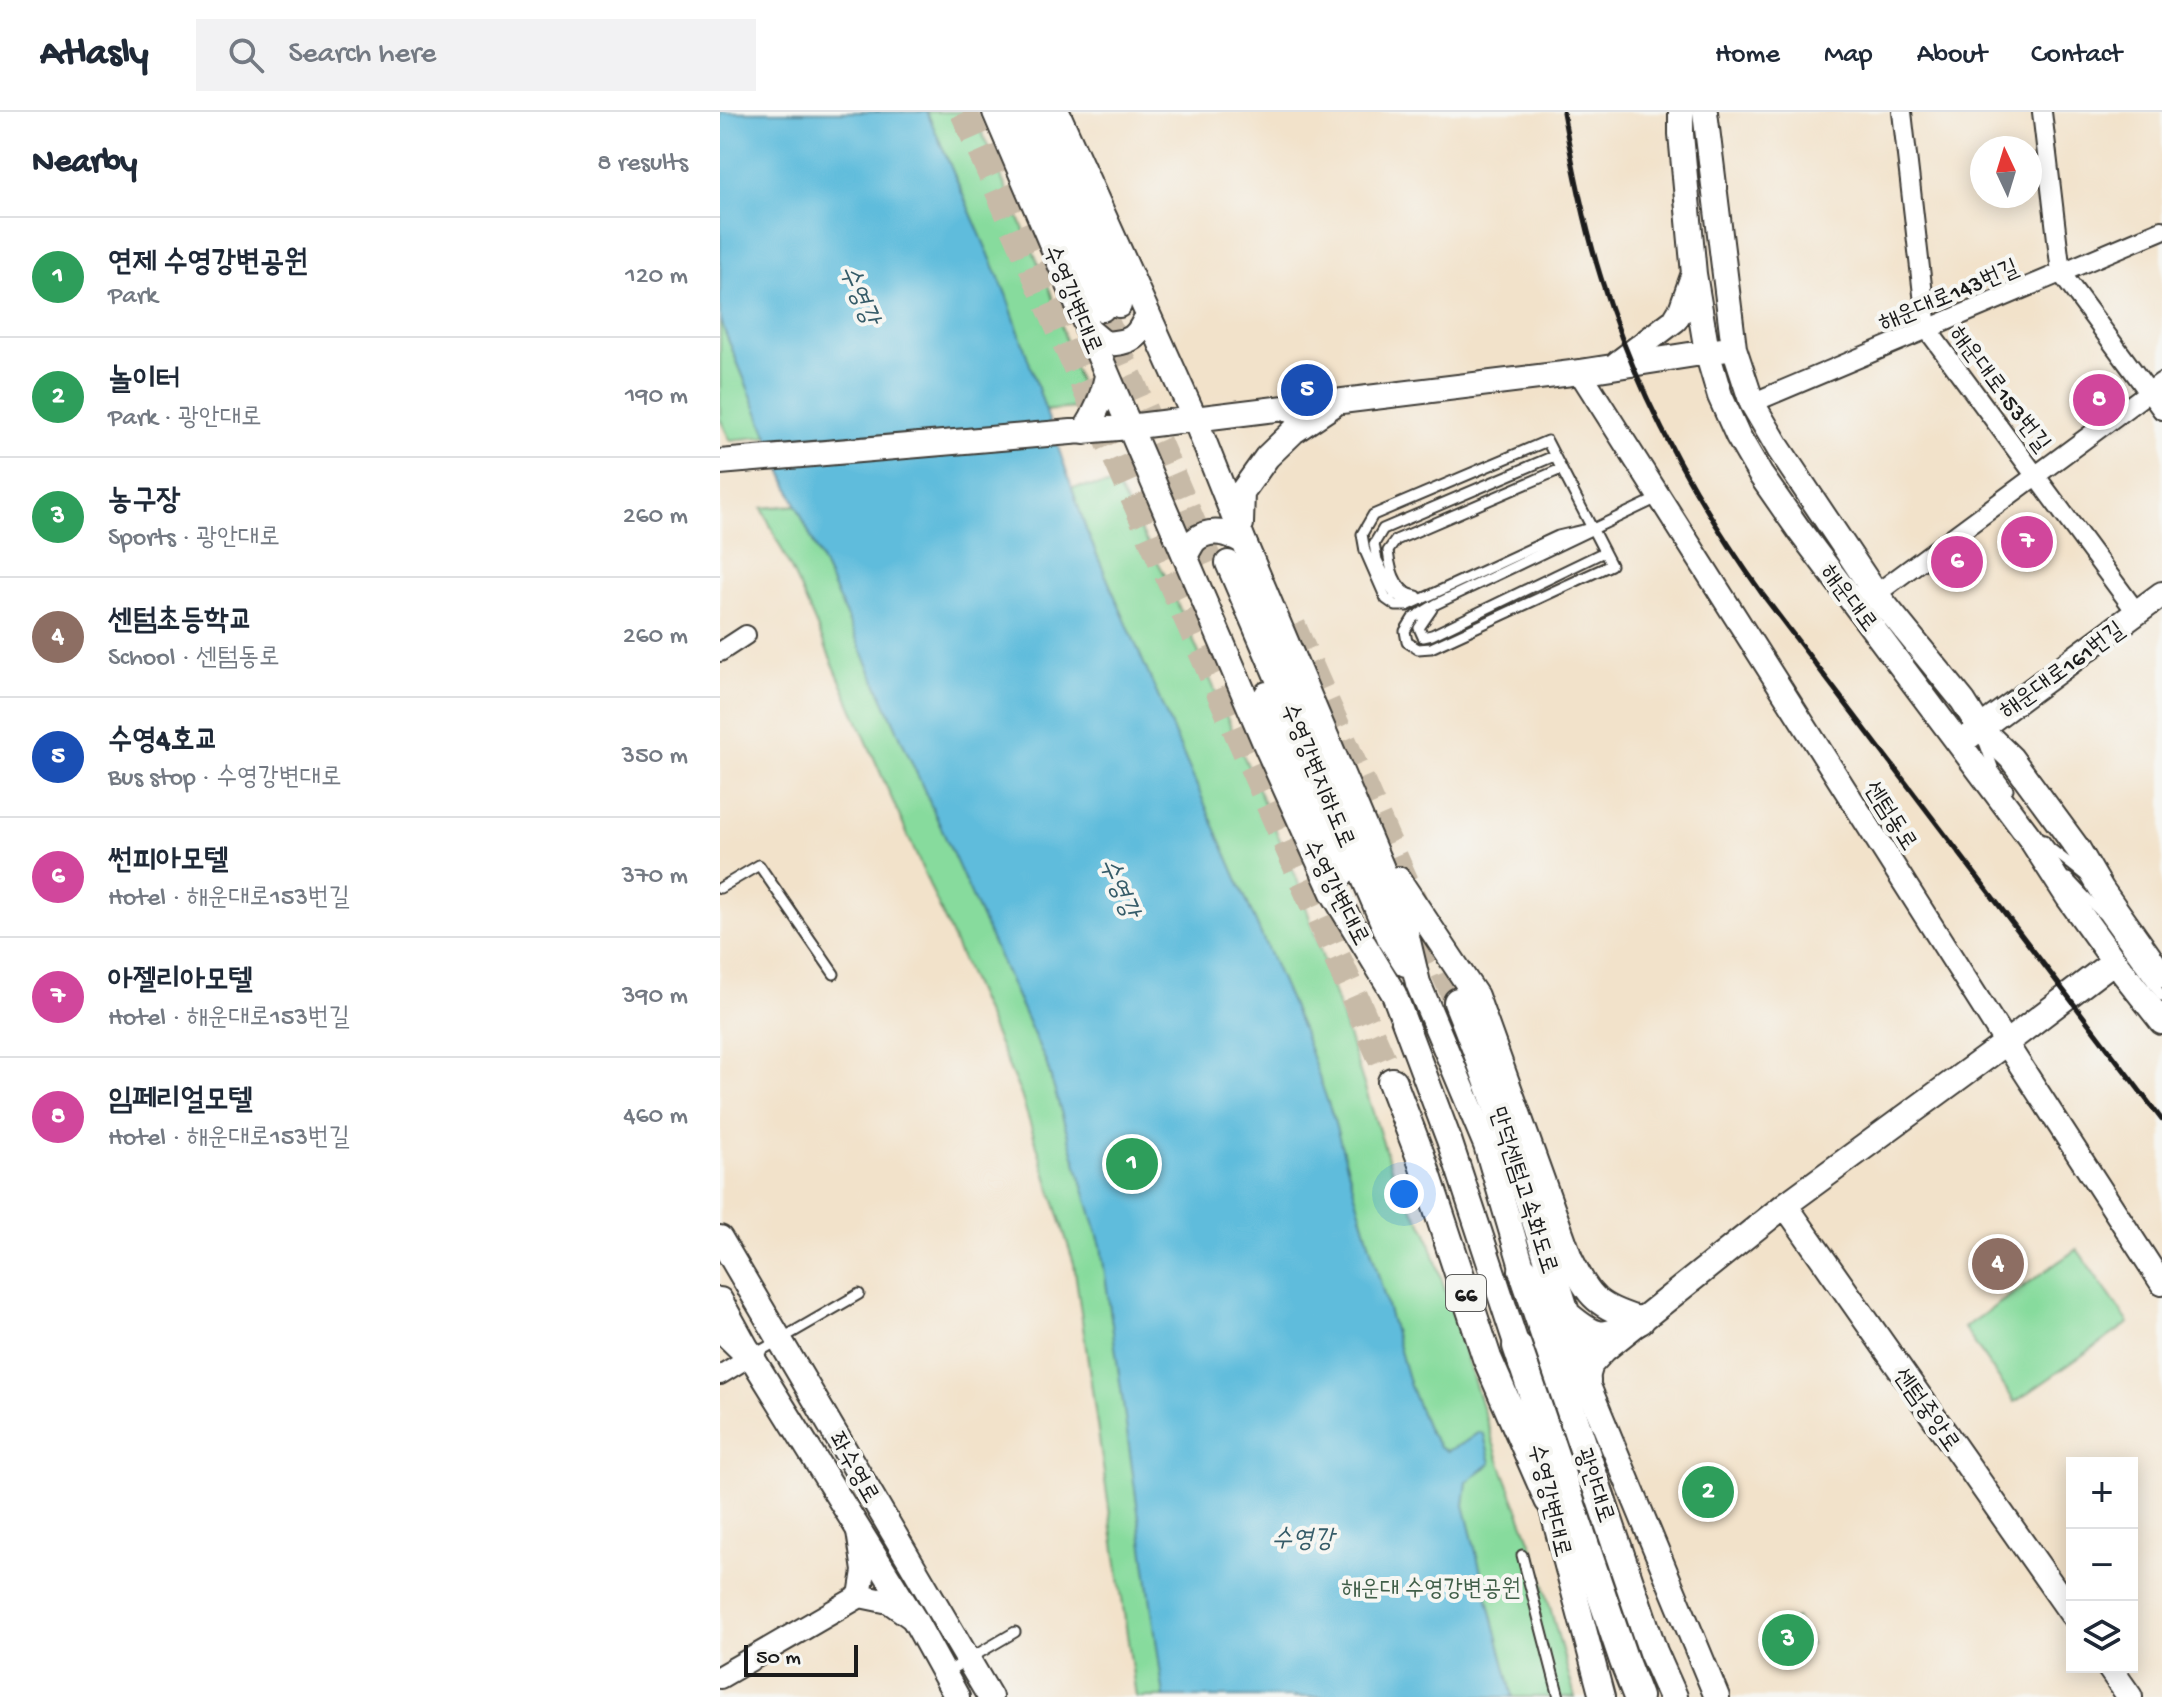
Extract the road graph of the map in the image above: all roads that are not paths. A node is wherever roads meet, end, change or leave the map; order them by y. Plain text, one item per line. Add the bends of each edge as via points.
1 (995, 112) edge
2 (1017, 112) edge
3 (1037, 112) edge
4 (1057, 112) edge
5 (1681, 112) edge
6 (1703, 112) edge
7 (1902, 112) edge
8 (2042, 112) edge
9 (2162, 230) edge
10 (1709, 236) dead end
11 (2061, 273) junction
12 (1694, 274) junction
13 (1718, 310) dead end
14 (1148, 314) junction
15 (1087, 329) junction
16 (1927, 329) junction
17 (1734, 348) junction
18 (1707, 352) junction
19 (1613, 367) junction
20 (1580, 372) junction
21 (1107, 376) junction
22 (2155, 387) edge
23 (1338, 401) junction
24 (1752, 403) junction
25 (2162, 410) edge
26 (1195, 419) junction
27 (1129, 427) junction
28 (1084, 432) junction
29 (1554, 456) junction
30 (720, 462) edge
31 (1561, 469) junction
32 (2036, 475) junction
33 (1660, 497) junction
34 (1592, 528) junction
35 (1242, 538) junction
36 (1604, 552) junction
37 (1185, 556) junction
38 (1876, 594) junction
39 (2162, 594) edge
40 (1433, 600) junction
41 (2137, 613) junction
42 (746, 635) dead end
43 (720, 652) edge
44 (1980, 728) junction
45 (1960, 743) junction
46 (2013, 796) dead end
47 (2031, 830) junction
48 (1367, 832) junction
49 (720, 888) edge
50 (2102, 890) junction
51 (2114, 961) junction
52 (834, 974) dead end
53 (2162, 975) edge
54 (1418, 983) junction
55 (1394, 994) junction
56 (2162, 996) edge
57 (1458, 1002) tunnel mouth
58 (2162, 1022) edge
59 (2006, 1043) junction
60 (1392, 1082) tunnel mouth
61 (1785, 1205) junction
62 (720, 1238) edge
63 (1523, 1270) junction
64 (2162, 1284) edge
65 (859, 1294) dead end
66 (720, 1300) edge
67 (1566, 1315) junction
68 (1640, 1320) junction
69 (720, 1326) edge
70 (780, 1339) junction
71 (1517, 1346) junction
72 (751, 1356) junction
73 (720, 1375) edge
74 (1586, 1381) junction
75 (1549, 1500) junction
76 (857, 1529) junction
77 (1522, 1555) dead end
78 (860, 1596) junction
79 (2066, 1605) edge
80 (914, 1619) junction
81 (1015, 1632) dead end
82 (968, 1660) junction
83 (2113, 1673) edge
84 (944, 1674) junction
85 (720, 1677) edge
86 (957, 1697) edge
87 (990, 1697) edge
88 (1559, 1697) edge
89 (1602, 1697) edge
90 (1638, 1697) edge
91 (1673, 1697) edge
92 (1717, 1697) edge
93 (2130, 1697) edge

1 - 15 main road, 수영강변대로
2 - 3 main road via 1111,307
4 - 14 main road, 수영강변대로
5 - 12 main road, 해운대로
6 - 10 lane via 1698,132
6 - 17 main road, 해운대로
7 - 16 street
8 - 11 street
9 - 11 street, 해운대로143번길
11 - 16 street, 해운대로143번길
11 - 22 street
12 - 18 main road, 해운대로
12 - 19 main road via 1675,320
13 - 17 lane
14 - 15 main road via 1140,333 1123,343 1105,344
14 - 26 main road, 수영강변대로
15 - 21 main road, 수영강변대로
16 - 24 street, 해운대로143번길
16 - 32 street, 해운대로153번길
17 - 18 main road
17 - 24 main road, 해운대로
18 - 19 main road
18 - 45 main road, 해운대로 via 1720,396 1760,474
19 - 20 main road
20 - 23 main road
20 - 33 street, 센텀동로
21 - 27 main road, 수영강변대로
21 - 28 main road
22 - 25 street
22 - 32 street, 해운대로153번길
23 - 26 main road
23 - 35 main road via 1294,431 1242,492
24 - 38 main road, 해운대로
26 - 27 main road
26 - 35 main road, 수영강변대로
27 - 28 main road
27 - 37 main road, 수영강변대로
28 - 30 main road
29 - 31 lane
29 - 40 lane via 1383,529 1374,544 1394,594
29 - 40 lane via 1547,441 1373,515 1362,534 1386,599 1396,606
31 - 34 lane
31 - 40 lane via 1396,540 1388,551 1401,588
32 - 38 street, 해운대로153번길
32 - 41 street, 해운대로153번길
33 - 34 lane
33 - 59 street, 센텀동로
34 - 36 lane
34 - 40 lane via 1558,536
35 - 37 main road via 1209,533 1195,540
35 - 48 main road, 수영강변대로
36 - 40 lane via 1423,637 1419,628
36 - 40 lane via 1611,565 1431,648 1418,649 1407,642 1405,631
37 - 55 main road, 수영강변대로 via 1333,893
38 - 44 main road, 해운대로
39 - 41 main road, 해운대로161번길
41 - 44 main road, 해운대로161번길
42 - 43 street
44 - 45 main road, 해운대로161번길
44 - 46 lane via 1994,770
44 - 50 main road, 해운대로 via 2011,758
45 - 47 main road, 해운대로
47 - 50 lane
47 - 51 main road, 해운대로 via 2068,897
47 - 56 lane via 2104,916
48 - 54 main road, 수영강변대로 via 1402,916
48 - 68 main road via 1476,996 1585,1287 1604,1306
49 - 52 lane via 759,865
50 - 53 main road, 해운대로
51 - 58 main road, 해운대로
51 - 59 main road
54 - 55 main road, 수영강변지하도로 via 1390,939 1221,566
54 - 63 main road, 수영강변대로 via 1486,1145
55 - 71 main road, 수영강변대로
57 - 67 highway, 만덕센텀고속화도로
59 - 61 main road
59 - 64 street, 센텀동로
60 - 75 highway, 66 via 1487,1358
61 - 68 main road
61 - 79 main road, 센텀중앙로
62 - 70 main road, 좌수영로
63 - 74 main road, 수영강변대로
63 - 91 highway, 광안대로 via 1648,1638
65 - 70 lane
66 - 72 main road, 좌수영로
67 - 68 highway via 1589,1335 1613,1335
67 - 74 highway, 만덕센텀고속화도로
68 - 74 main road via 1591,1364
69 - 72 highway
70 - 72 lane
70 - 82 main road, 좌수영로
71 - 75 main road, 수영강변대로
71 - 90 highway, 광안대로
72 - 73 street
72 - 76 main road, 좌수영로
74 - 92 main road, 수영강변대로
75 - 89 main road, 수영강변대로
76 - 78 street via 864,1571
76 - 80 main road, 좌수영로
77 - 88 lane
78 - 80 street via 889,1602
78 - 85 street
80 - 84 main road, 좌수영로
81 - 82 lane
82 - 84 lane
82 - 87 main road, 좌수영로
83 - 93 main road
84 - 86 main road, 좌수영로

